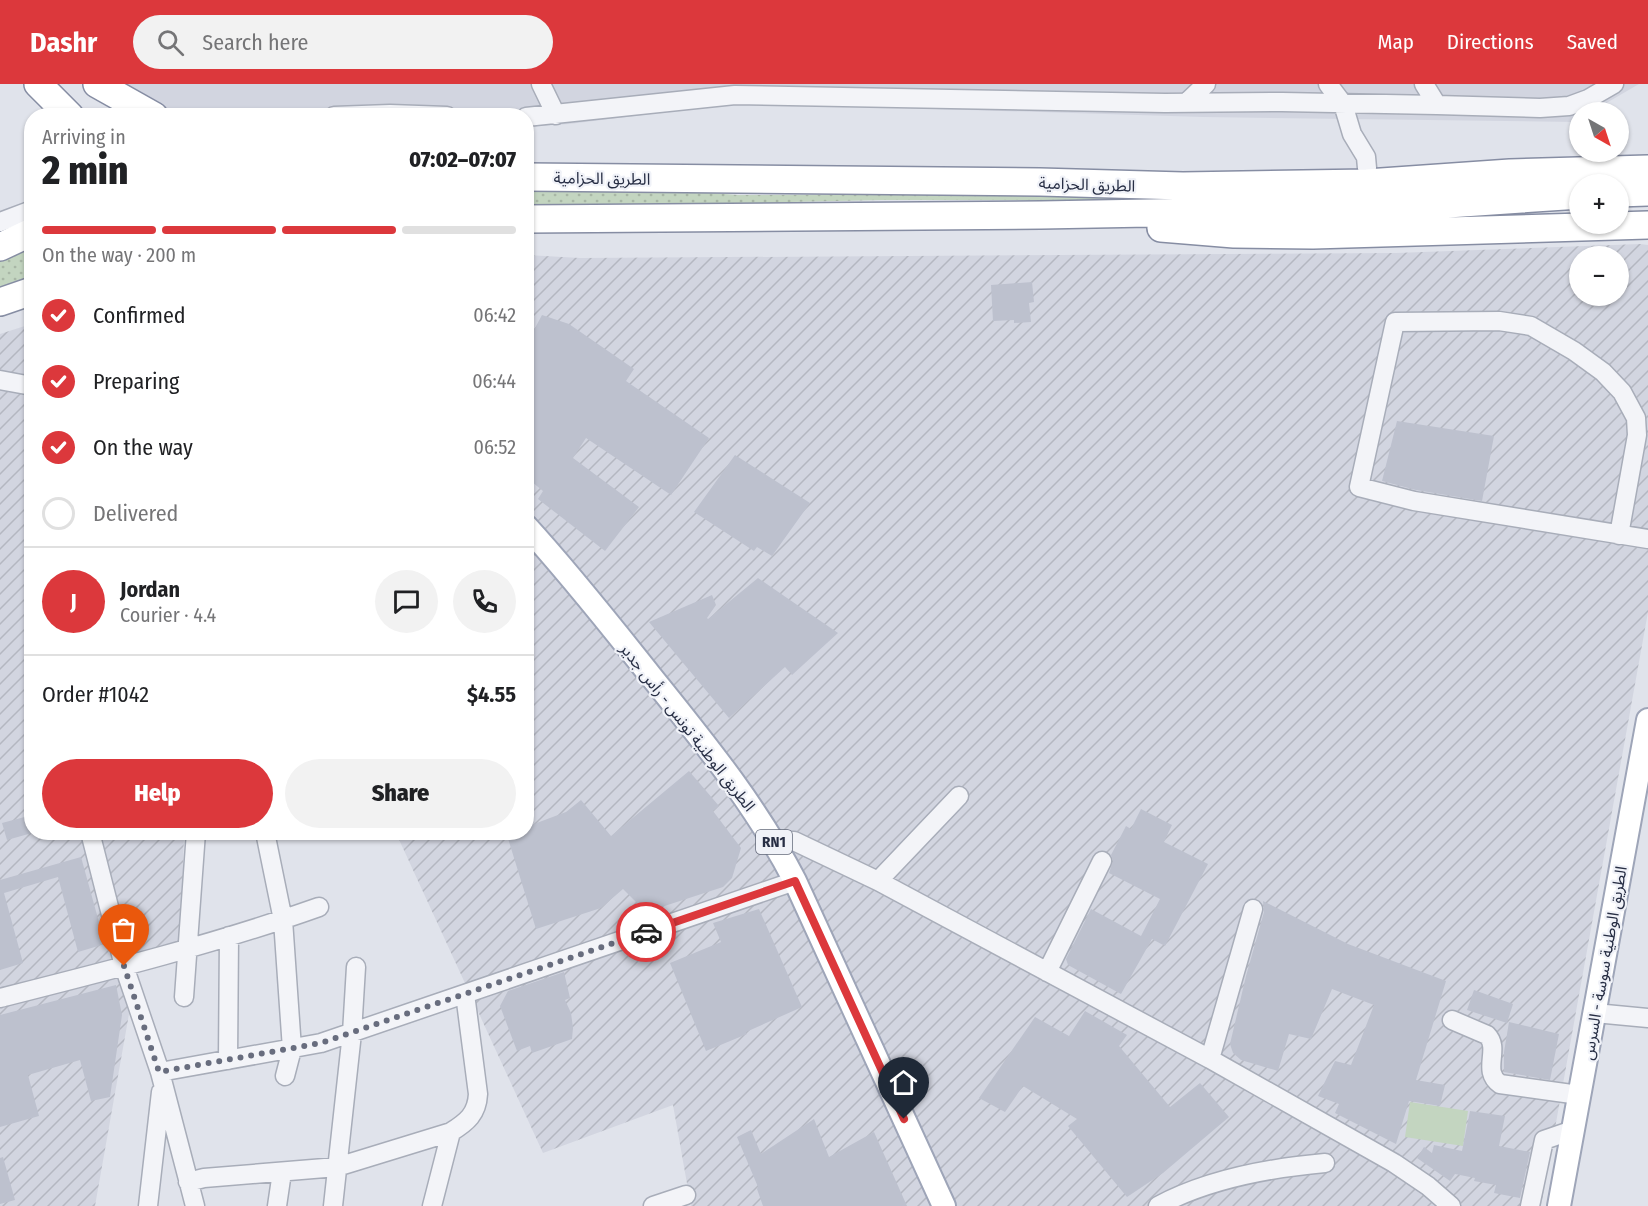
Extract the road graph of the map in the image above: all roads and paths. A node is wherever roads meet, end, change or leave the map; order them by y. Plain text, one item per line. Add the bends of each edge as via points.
1 (38, 84) edge
2 (98, 84) edge
3 (541, 84) edge
4 (1206, 84) edge
5 (1328, 84) edge
6 (1424, 84) edge
7 (1614, 84) edge
8 (741, 89) edge
9 (881, 91) edge
10 (1186, 103) junction
11 (1343, 104) junction
12 (1437, 105) junction
13 (62, 108) edge
14 (140, 108) edge
15 (556, 115) junction
16 (534, 116) edge
17 (1648, 153) edge
18 (1368, 168) junction
19 (1648, 169) edge
20 (534, 177) edge
21 (1040, 182) junction
22 (1511, 186) junction
23 (1648, 192) edge
24 (1629, 193) edge
25 (1569, 194) edge
26 (24, 213) edge
27 (1041, 215) junction
28 (534, 219) edge
29 (0, 222) edge
30 (1648, 225) edge
31 (24, 236) edge
32 (0, 247) edge
33 (24, 294) edge
34 (0, 302) edge
35 (0, 380) edge
36 (24, 384) edge
37 (1620, 535) junction
38 (534, 536) edge
39 (1648, 539) edge
40 (1648, 720) edge
41 (1643, 779) edge
42 (959, 796) dead end
43 (92, 840) edge
44 (195, 840) edge
45 (267, 840) edge
46 (774, 841) junction
47 (1102, 861) dead end
48 (795, 881) junction
49 (878, 881) junction
50 (319, 907) dead end
51 (1252, 909) dead end
52 (283, 920) junction
53 (229, 936) junction
54 (188, 948) junction
55 (124, 966) junction
56 (356, 967) dead end
57 (1047, 972) junction
58 (465, 994) junction
59 (184, 997) dead end
60 (0, 998) edge
61 (1595, 1013) junction
62 (1648, 1018) edge
63 (1452, 1020) dead end
64 (352, 1033) junction
65 (292, 1048) junction
66 (1210, 1059) junction
67 (228, 1060) junction
68 (285, 1076) dead end
69 (161, 1077) junction
70 (1579, 1095) junction
71 (1573, 1130) junction
72 (451, 1132) junction
73 (1325, 1163) dead end
74 (337, 1167) junction
75 (282, 1172) junction
76 (188, 1182) junction
77 (687, 1195) dead end
78 (148, 1206) edge
79 (195, 1206) edge
80 (277, 1206) edge
81 (333, 1206) edge
82 (432, 1206) edge
83 (653, 1206) edge
84 (944, 1206) edge
85 (1158, 1206) edge
86 (1450, 1206) edge
87 (1530, 1206) edge
88 (1559, 1206) edge

1 - 13 highway
2 - 14 highway
3 - 15 street
4 - 10 street
5 - 11 street
6 - 12 street
7 - 12 street via 1588,99 1562,107
8 - 9 street
8 - 15 street
9 - 10 street
10 - 11 street
11 - 12 street
11 - 18 street
15 - 16 street
17 - 18 highway
18 - 21 highway via 1206,168
19 - 22 highway, الطريق الحزامية
20 - 21 highway, الطريق الحزامية
21 - 22 highway, الطريق الحزامية
22 - 25 highway, الطريق الحزامية
22 - 27 highway, الطريق الحزامية via 1374,209
23 - 24 highway
26 - 29 street
27 - 28 highway, الطريق الحزامية
27 - 30 highway via 1234,234 1291,235
31 - 32 highway
33 - 34 highway
35 - 36 street
37 - 37 street via 1414,501 1359,487 1395,322 1499,321 1531,326 1603,372 1622,392 1636,418 1637,435
37 - 39 street
38 - 46 main road, الطريق الوطنية تونس - رأس جدير / RN1 via 699,735
40 - 41 main road, الطريق الوطنية سوسة - السرس
41 - 61 main road, الطريق الوطنية سوسة - السرس
42 - 49 street
43 - 55 street
44 - 54 street
45 - 52 street
46 - 48 main road, الطريق الوطنية تونس - رأس جدير / RN1
46 - 49 street via 794,841
47 - 57 street
48 - 58 street
48 - 84 main road, الطريق الوطنية تونس - رأس جدير / RN1
49 - 57 street
50 - 52 street
51 - 66 street
52 - 53 street
52 - 65 street
53 - 54 street
53 - 67 street
54 - 55 street
54 - 59 street
55 - 60 street
55 - 69 street
56 - 64 street
57 - 66 street
58 - 64 street
58 - 72 street via 477,1106 464,1124
61 - 62 street
61 - 70 main road, الطريق الوطنية سوسة - السرس
63 - 70 street via 1490,1039 1491,1075 1500,1084
64 - 65 street
64 - 74 street
65 - 67 street
65 - 68 street
66 - 86 street via 1394,1163
67 - 69 street
69 - 76 street
69 - 78 street
70 - 71 main road, الطريق الوطنية سوسة - السرس
71 - 87 street via 1544,1140
71 - 88 main road, الطريق الوطنية سوسة - السرس
72 - 74 street
72 - 82 street
73 - 85 street via 1284,1167 1227,1180 1180,1194
74 - 75 street
74 - 81 street
75 - 76 street
75 - 80 street
76 - 79 street
77 - 83 street

